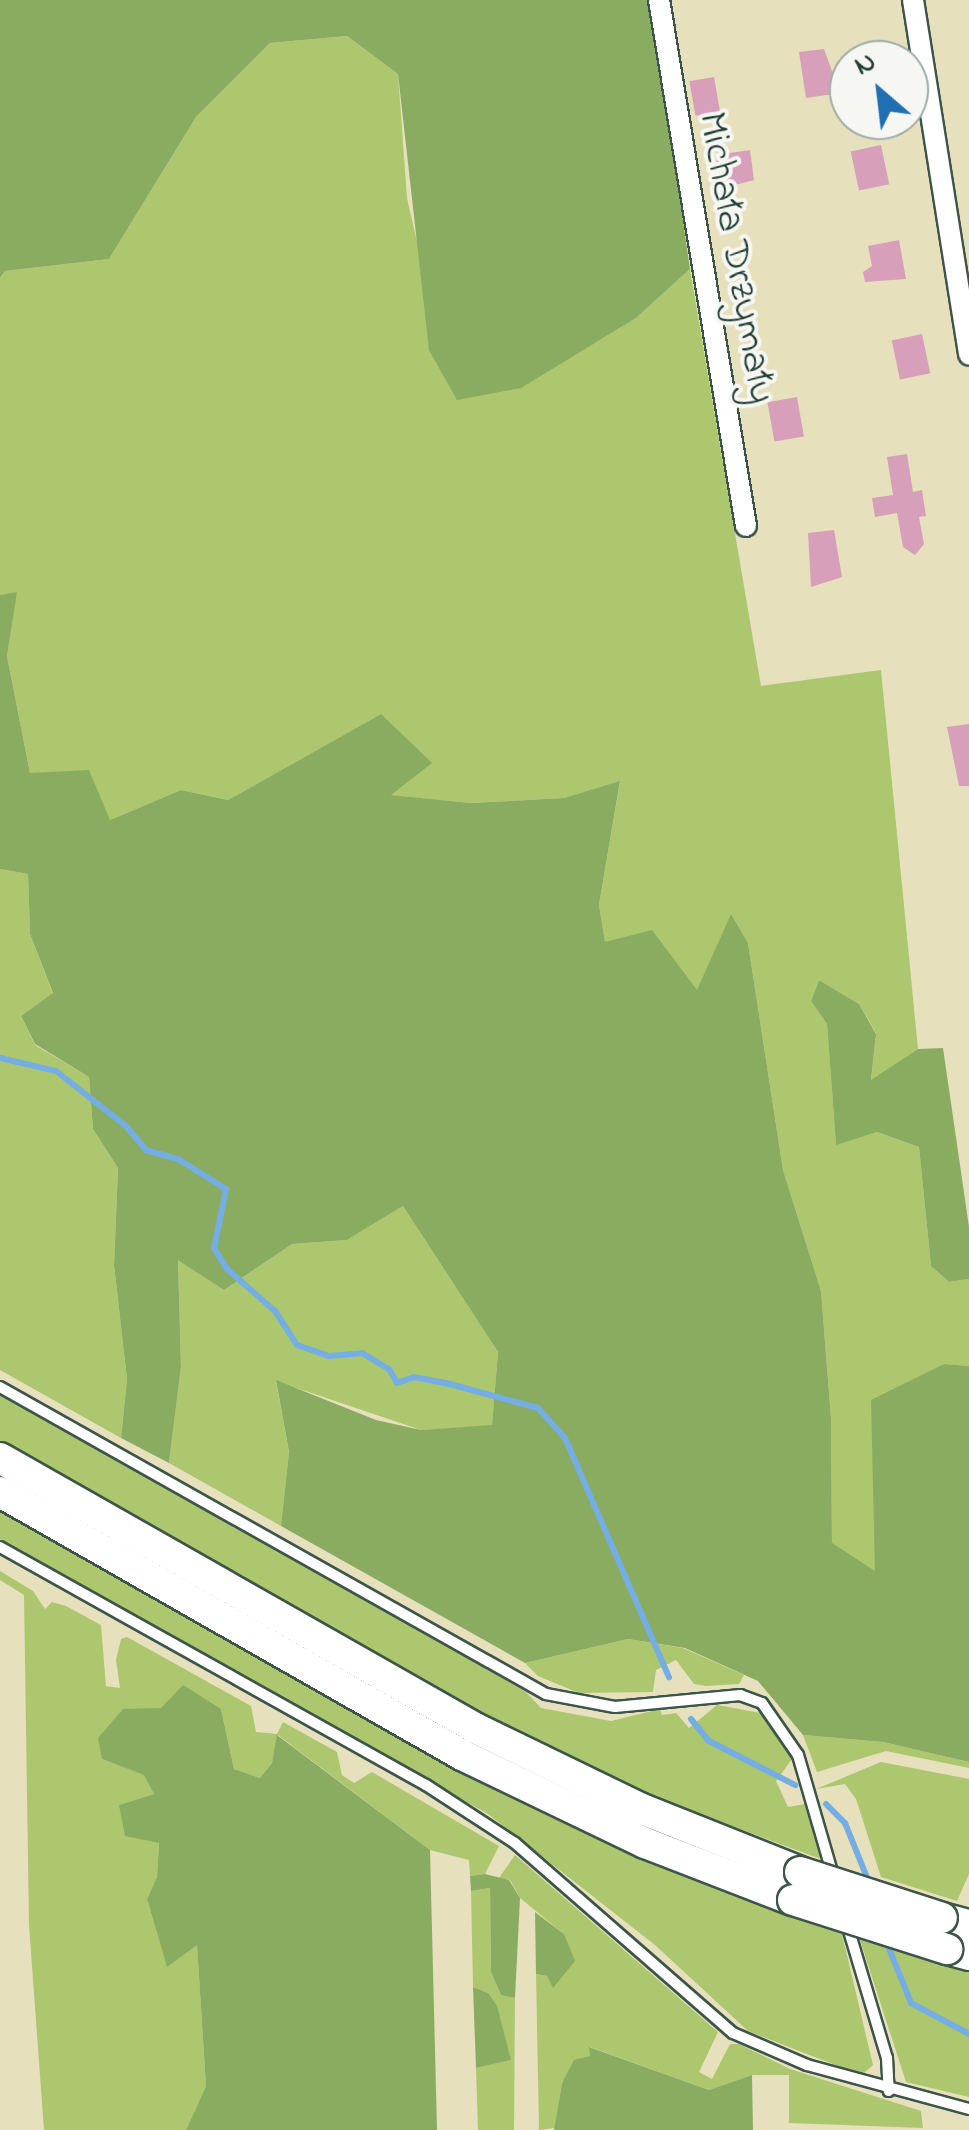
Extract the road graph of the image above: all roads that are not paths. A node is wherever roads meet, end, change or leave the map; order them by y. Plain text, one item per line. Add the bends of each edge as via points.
1 (659, 0) edge
2 (913, 0) edge
3 (969, 355) edge
4 (746, 526) dead end
5 (0, 1386) edge
6 (0, 1458) edge
7 (0, 1492) edge
8 (0, 1548) edge
9 (797, 1886) junction
10 (955, 1922) edge
11 (958, 1952) edge
12 (888, 2091) junction
13 (969, 2109) edge

1 - 4 street, Michała Drzymały
2 - 3 street
5 - 12 lane via 546,1694 615,1707 740,1695 762,1703 798,1755 873,2006
6 - 9 main road via 474,1728
7 - 9 main road via 462,1755 645,1843
8 - 12 lane via 470,1814 515,1844 732,2033
9 - 10 main road, bridge
9 - 11 main road, bridge
12 - 13 lane

